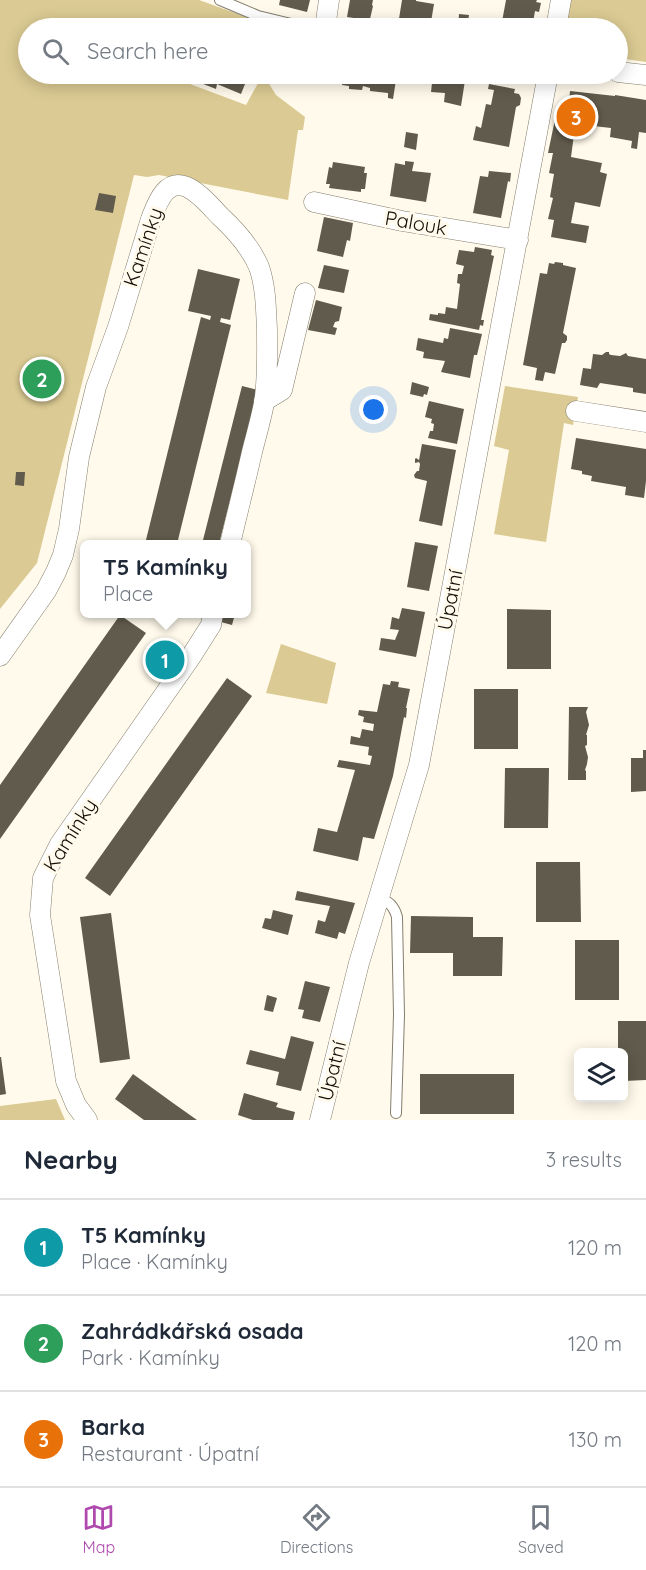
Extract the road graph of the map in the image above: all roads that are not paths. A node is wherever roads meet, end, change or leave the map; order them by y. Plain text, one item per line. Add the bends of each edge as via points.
1 (220, 0) edge
2 (329, 0) edge
3 (561, 0) edge
4 (266, 18) edge
5 (326, 18) edge
6 (558, 18) edge
7 (628, 73) edge
8 (646, 75) edge
9 (546, 84) edge
10 (314, 202) dead end
11 (518, 240) junction
12 (304, 292) dead end
13 (264, 401) junction
14 (576, 411) dead end
15 (646, 422) edge
16 (231, 540) edge
17 (212, 618) edge
18 (0, 656) edge
19 (379, 897) junction
20 (396, 1113) dead end
21 (87, 1120) edge
22 (320, 1120) edge

1 - 4 lane
2 - 5 street
3 - 6 street
7 - 8 street
9 - 11 street, Úpatní
10 - 11 street, Palouk
11 - 19 street, Úpatní via 419,765
12 - 13 street via 282,390
13 - 16 street, Kamínky
13 - 18 street, Kamínky via 267,315 259,268 245,243 203,199 188,188 173,186 164,192 151,219 96,387 79,457 63,555 46,591
14 - 15 street
17 - 21 street, Kamínky via 192,655 60,844 43,878 40,915 66,1081
19 - 20 lane via 394,908 398,917
19 - 22 street, Úpatní

